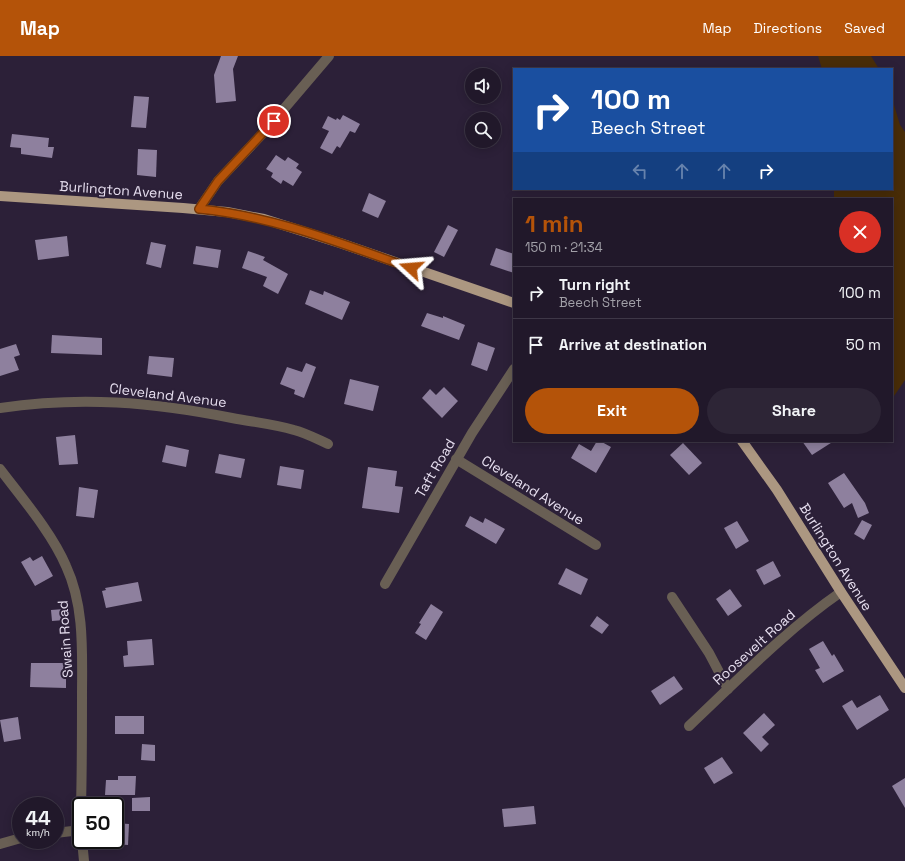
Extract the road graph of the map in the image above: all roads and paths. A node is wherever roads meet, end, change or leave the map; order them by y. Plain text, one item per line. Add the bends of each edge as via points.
1 (329, 56) edge
2 (0, 196) edge
3 (199, 209) junction
4 (513, 303) edge
5 (513, 371) edge
6 (0, 408) edge
7 (743, 442) edge
8 (328, 444) dead end
9 (456, 459) junction
10 (0, 469) edge
11 (596, 545) dead end
12 (385, 584) dead end
13 (841, 592) junction
14 (672, 597) dead end
15 (905, 688) edge
16 (728, 689) junction
17 (689, 726) dead end
18 (82, 797) edge
19 (12, 841) edge
20 (0, 844) edge
21 (83, 849) edge
22 (84, 861) edge

1 - 3 street via 266,130 218,181
2 - 3 main road, Burlington Avenue
3 - 4 main road, Burlington Avenue via 264,219
5 - 9 street, Taft Road
6 - 8 street, Cleveland Avenue via 89,401 144,404 210,413 290,429
7 - 13 main road, Burlington Avenue via 777,490
9 - 11 street, Cleveland Avenue
9 - 12 street, Taft Road
10 - 18 street, Swain Road via 55,545 77,596 82,654
13 - 15 main road, Burlington Avenue
13 - 16 street, Roosevelt Road via 793,629
14 - 16 street via 709,653
16 - 17 street, Roosevelt Road
19 - 20 street
21 - 22 street

